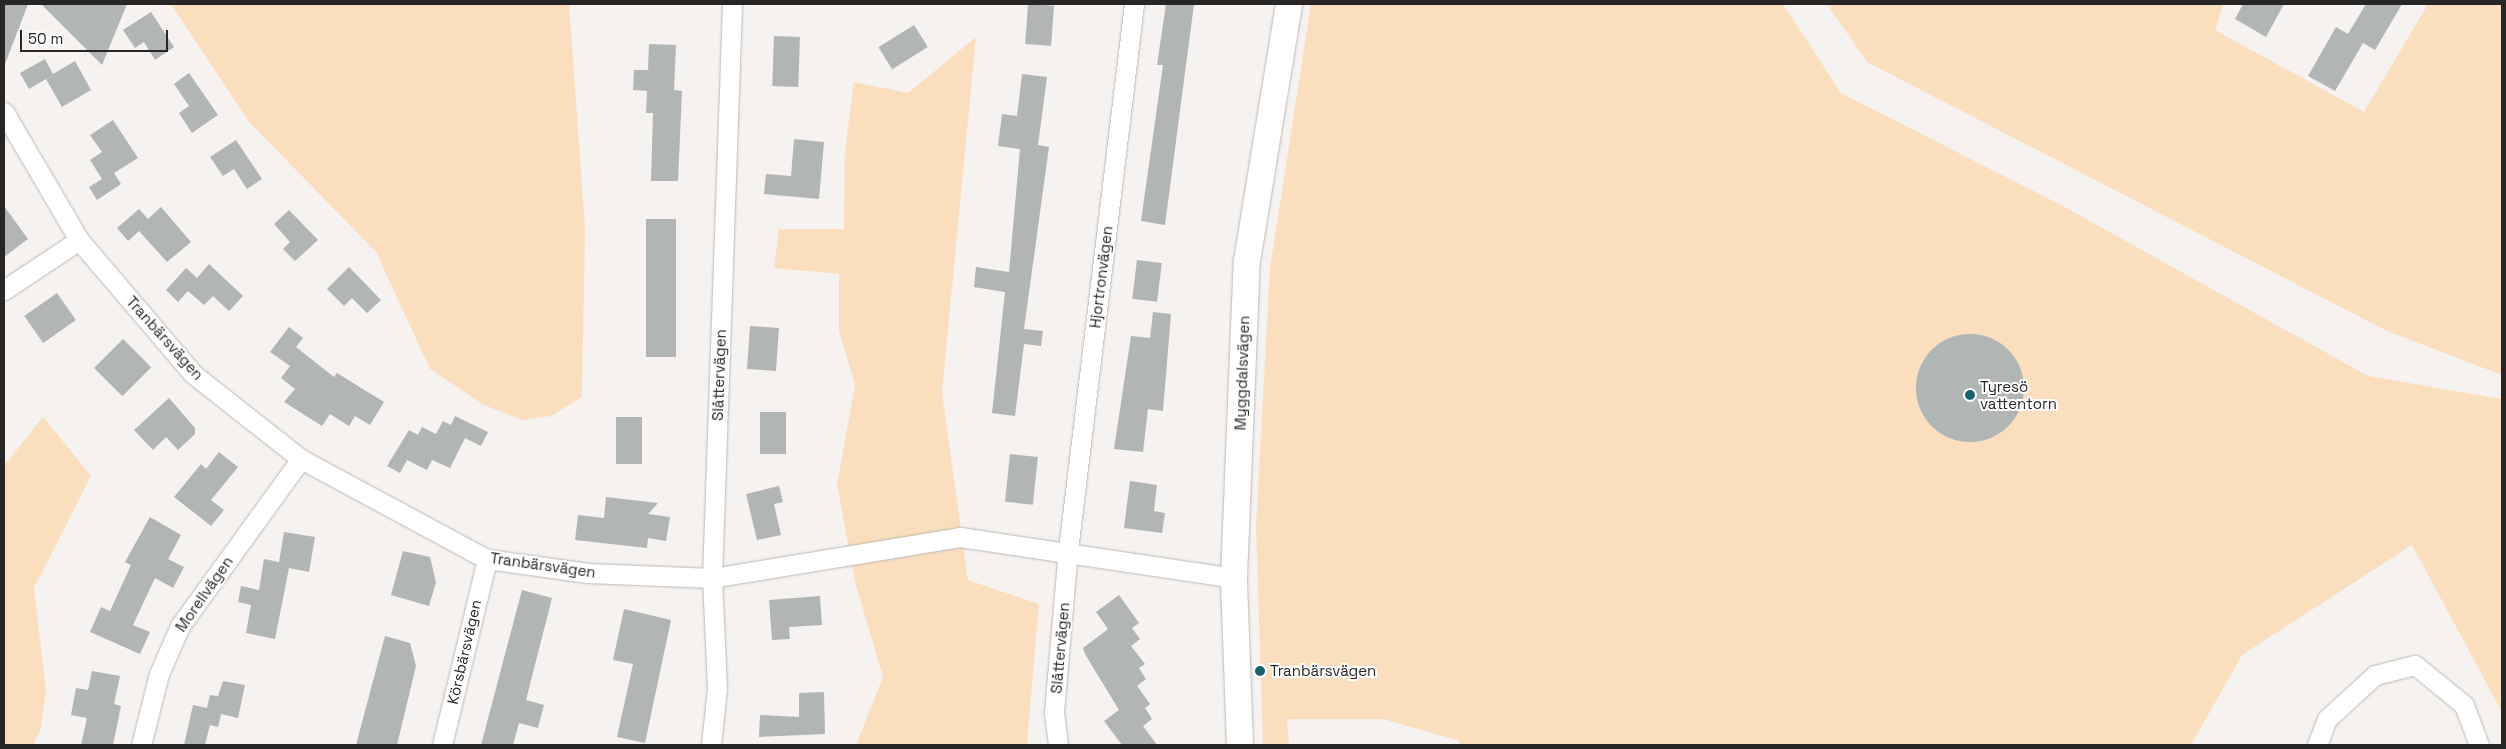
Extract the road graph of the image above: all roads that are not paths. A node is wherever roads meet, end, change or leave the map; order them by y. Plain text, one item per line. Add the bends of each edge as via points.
1 (735, 4) edge
2 (1134, 4) edge
3 (1289, 4) edge
4 (4, 112) edge
5 (80, 240) junction
6 (4, 290) edge
7 (301, 458) junction
8 (1068, 550) junction
9 (487, 559) junction
10 (712, 578) junction
11 (1234, 578) junction
12 (141, 745) edge
13 (442, 745) edge
14 (711, 745) edge
15 (1058, 745) edge
16 (1240, 745) edge
17 (2317, 745) edge
18 (2479, 745) edge

1 - 10 street, Slåttervägen
2 - 8 street, Hjortronvägen
3 - 11 street, Myggdalsvägen via 1247,261
4 - 5 street, Tranbärsvägen
5 - 6 street
5 - 7 street, Tranbärsvägen via 193,374
7 - 9 street, Tranbärsvägen
7 - 12 street, Morellvägen via 180,626 159,674
8 - 10 street, Tranbärsvägen via 960,537
8 - 11 street, Tranbärsvägen
8 - 15 street, Slåttervägen via 1054,712
9 - 10 street, Tranbärsvägen via 588,573
9 - 13 street, Körsbärsvägen
10 - 14 street, Slåttervägen via 717,688
11 - 16 street, Myggdalsvägen
17 - 18 street via 2327,719 2375,675 2415,665 2464,705

